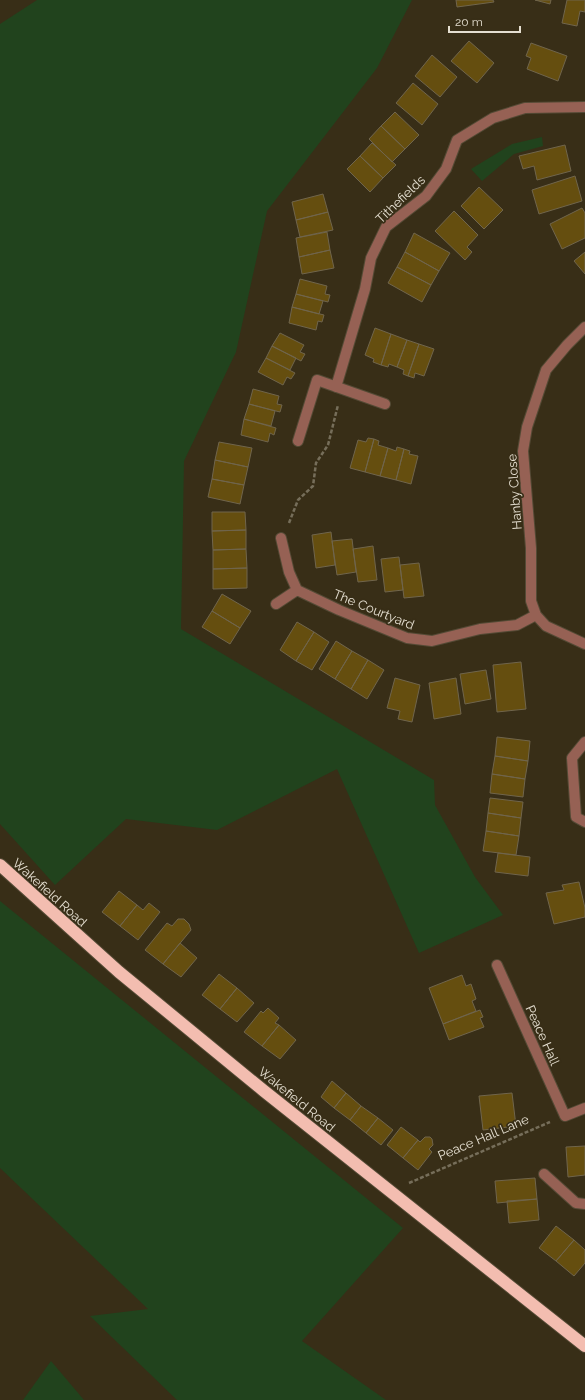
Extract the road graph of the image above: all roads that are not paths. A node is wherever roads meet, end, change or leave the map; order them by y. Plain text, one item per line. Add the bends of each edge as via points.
1 (585, 107) edge
2 (585, 327) edge
3 (340, 388) junction
4 (385, 404) dead end
5 (298, 441) dead end
6 (281, 538) road end
7 (297, 590) junction
8 (276, 604) dead end
9 (536, 615) junction
10 (585, 644) edge
11 (585, 742) edge
12 (585, 822) edge
13 (0, 866) edge
14 (497, 965) dead end
15 (585, 1108) edge
16 (544, 1174) dead end
17 (585, 1204) edge
18 (585, 1346) edge

1 - 3 street, Tithefields via 525,108 493,118 457,140 446,169 426,196 386,227 371,258
2 - 9 street, Hanby Close via 546,370 527,426 523,451 531,548 531,601
3 - 4 street
3 - 5 street via 317,380
6 - 7 street via 289,572
7 - 8 street
7 - 9 street, The Courtyard via 407,638 432,641 480,629 518,625
9 - 10 street via 546,626
11 - 12 street via 572,758 576,817
13 - 18 highway, Wakefield Road via 119,972
14 - 15 street, Peace Hall via 565,1116
16 - 17 street via 576,1203

